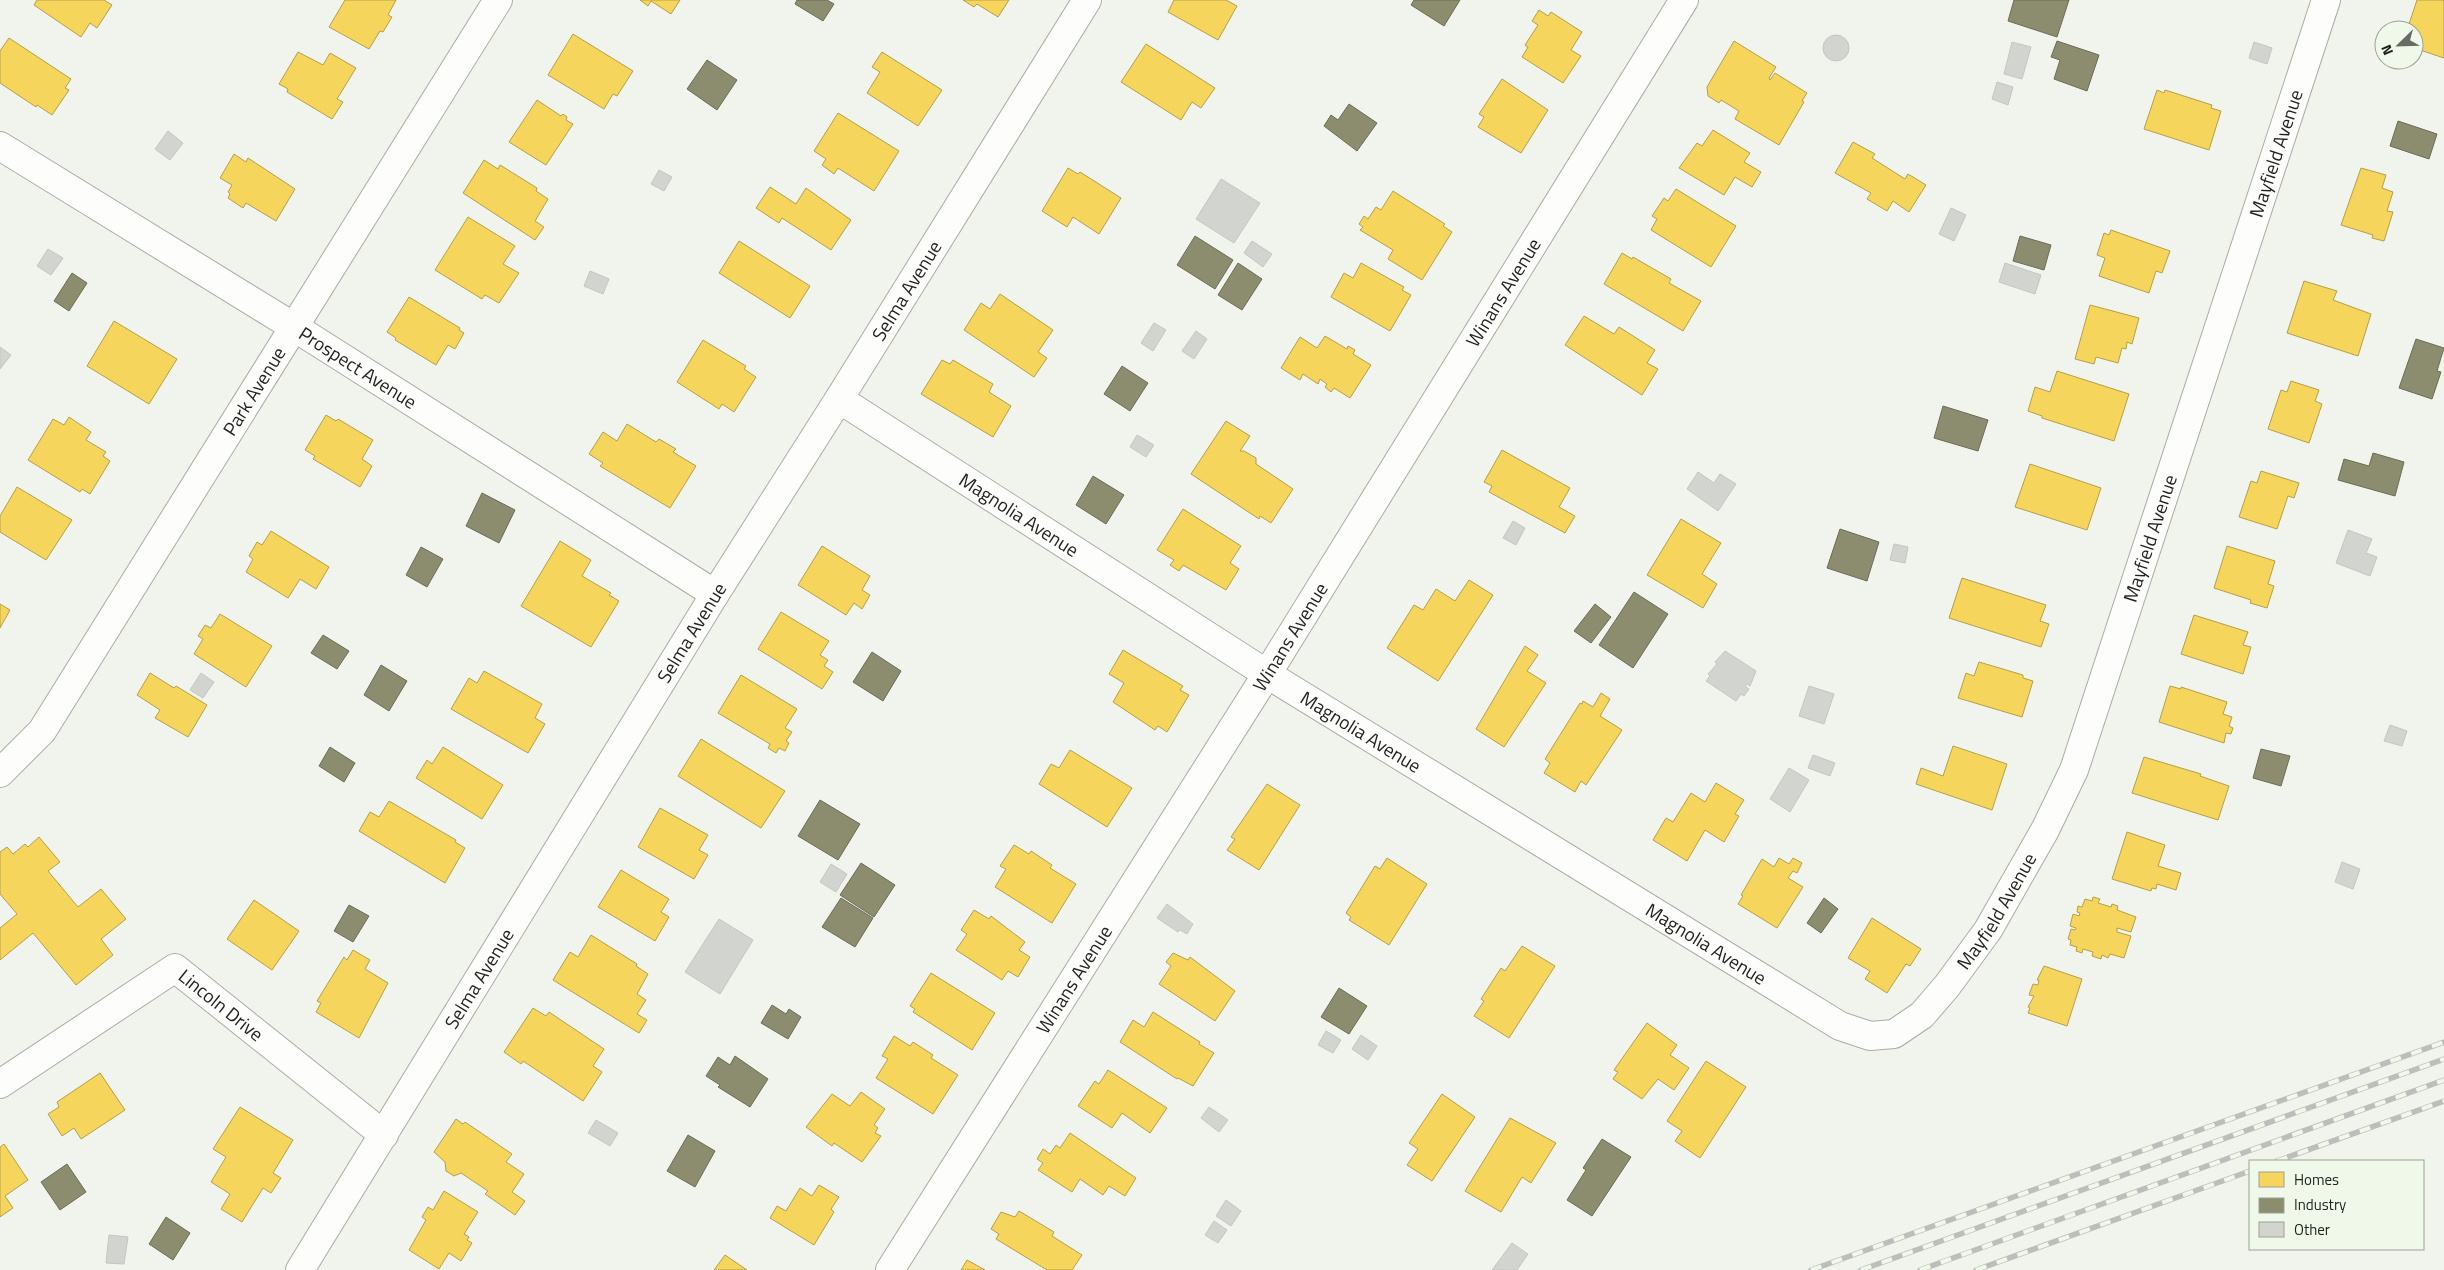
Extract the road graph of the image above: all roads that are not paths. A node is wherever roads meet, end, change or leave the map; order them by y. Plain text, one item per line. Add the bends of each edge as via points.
1 (498, 0) edge
2 (1087, 0) edge
3 (1684, 0) edge
4 (2326, 0) edge
5 (0, 146) edge
6 (294, 327) junction
7 (839, 399) junction
8 (715, 594) junction
9 (1267, 674) junction
10 (0, 773) edge
11 (1894, 1034) joint
12 (0, 1084) edge
13 (384, 1135) junction
14 (300, 1270) edge
15 (890, 1270) edge

1 - 6 street, Park Avenue
2 - 7 street, Selma Avenue
3 - 9 street, Winans Avenue
4 - 11 street, Mayfield Avenue via 2074,770 2045,830 1988,930 1922,1014
5 - 6 street, Prospect Avenue
6 - 8 street, Prospect Avenue
6 - 10 street, Park Avenue via 42,731
7 - 8 street, Selma Avenue
7 - 9 street, Magnolia Avenue
8 - 13 street, Selma Avenue
9 - 11 street, Magnolia Avenue via 1840,1026 1870,1036
9 - 15 street, Winans Avenue
12 - 13 street, Lincoln Drive via 175,968
13 - 14 street, Selma Avenue

